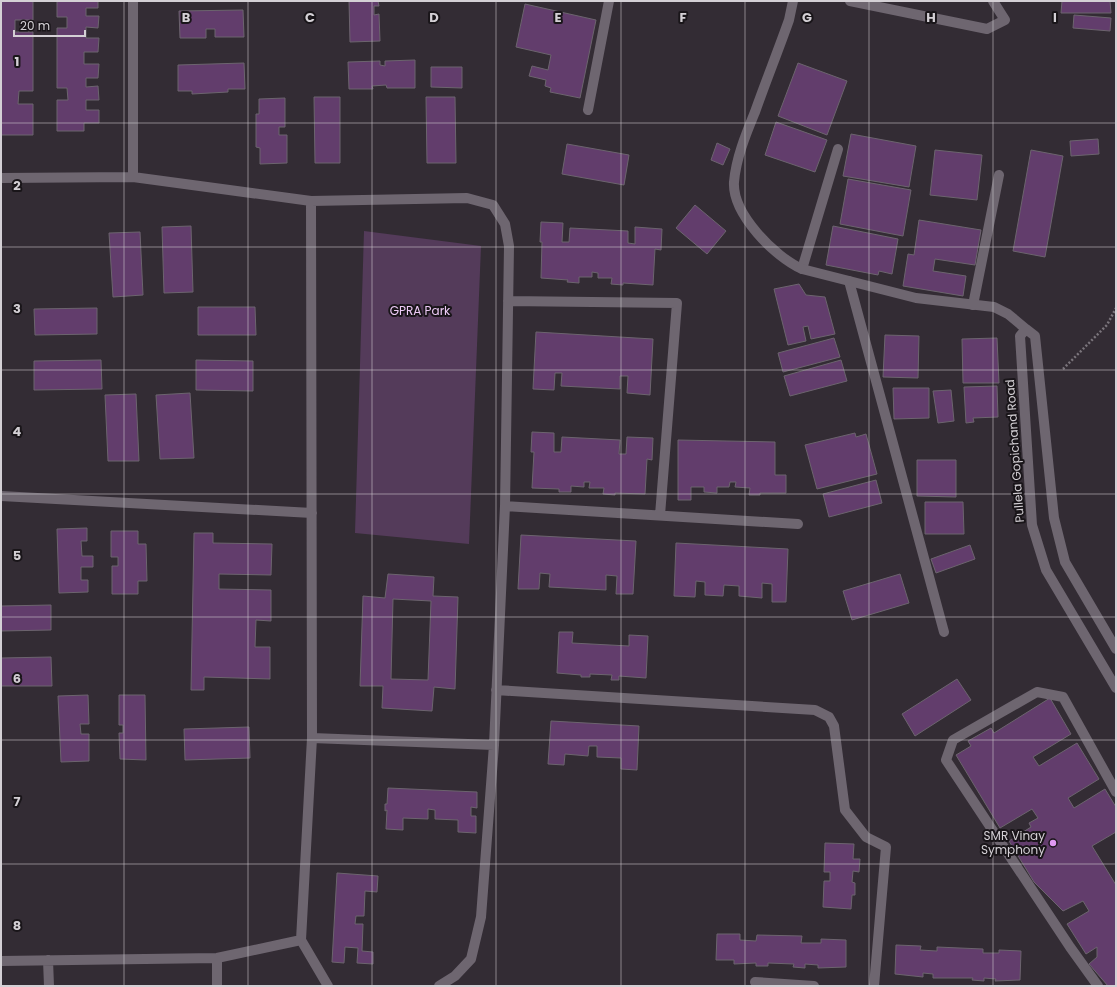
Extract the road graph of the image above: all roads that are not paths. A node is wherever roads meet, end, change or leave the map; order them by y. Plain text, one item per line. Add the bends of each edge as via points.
1 (133, 1) edge
2 (609, 1) edge
3 (793, 1) edge
4 (850, 1) edge
5 (993, 1) edge
6 (886, 5) edge
7 (588, 110) dead end
8 (838, 149) dead end
9 (998, 175) dead end
10 (133, 177) junction
11 (1, 178) edge
12 (311, 202) junction
13 (802, 269) junction
14 (849, 281) junction
15 (508, 301) junction
16 (973, 305) junction
17 (1023, 333) junction
18 (1, 496) edge
19 (505, 506) junction
20 (312, 513) junction
21 (660, 515) junction
22 (798, 524) dead end
23 (944, 632) dead end
24 (1116, 649) edge
25 (1116, 688) edge
26 (496, 690) junction
27 (312, 738) junction
28 (494, 745) junction
29 (1116, 792) edge
30 (301, 940) junction
31 (217, 958) junction
32 (48, 960) junction
33 (1, 961) edge
34 (755, 982) dead end
35 (49, 986) edge
36 (217, 986) edge
37 (328, 986) edge
38 (439, 986) edge
39 (814, 986) edge
40 (874, 986) edge
41 (1098, 986) edge

1 - 10 street
2 - 7 street
3 - 13 street via 789,20 741,148 734,183 740,210 763,239 790,264
4 - 6 street
5 - 6 street via 1005,20 988,29
8 - 13 street
9 - 16 street
10 - 11 street
10 - 12 street
12 - 15 street via 467,198 493,206 504,224 509,246
12 - 20 street
13 - 14 street
14 - 16 street via 916,298
14 - 23 street
15 - 19 street
15 - 21 street via 677,303
16 - 17 street via 994,308 1008,314
17 - 24 street via 1035,336 1054,518 1065,562
17 - 25 street, Pullela Gopichand Road via 1032,525 1046,570
18 - 20 street
19 - 21 street
19 - 26 street
20 - 27 street
21 - 22 street
26 - 28 street
26 - 40 street via 815,710 829,716 834,726 845,810 866,837 886,847
27 - 28 street
27 - 30 street
28 - 38 street via 481,917 471,959 455,976
29 - 41 street via 1062,697 1037,692 953,740 946,760
30 - 31 street
30 - 37 street
31 - 32 street
31 - 36 street
32 - 33 street
32 - 35 street
34 - 39 street

